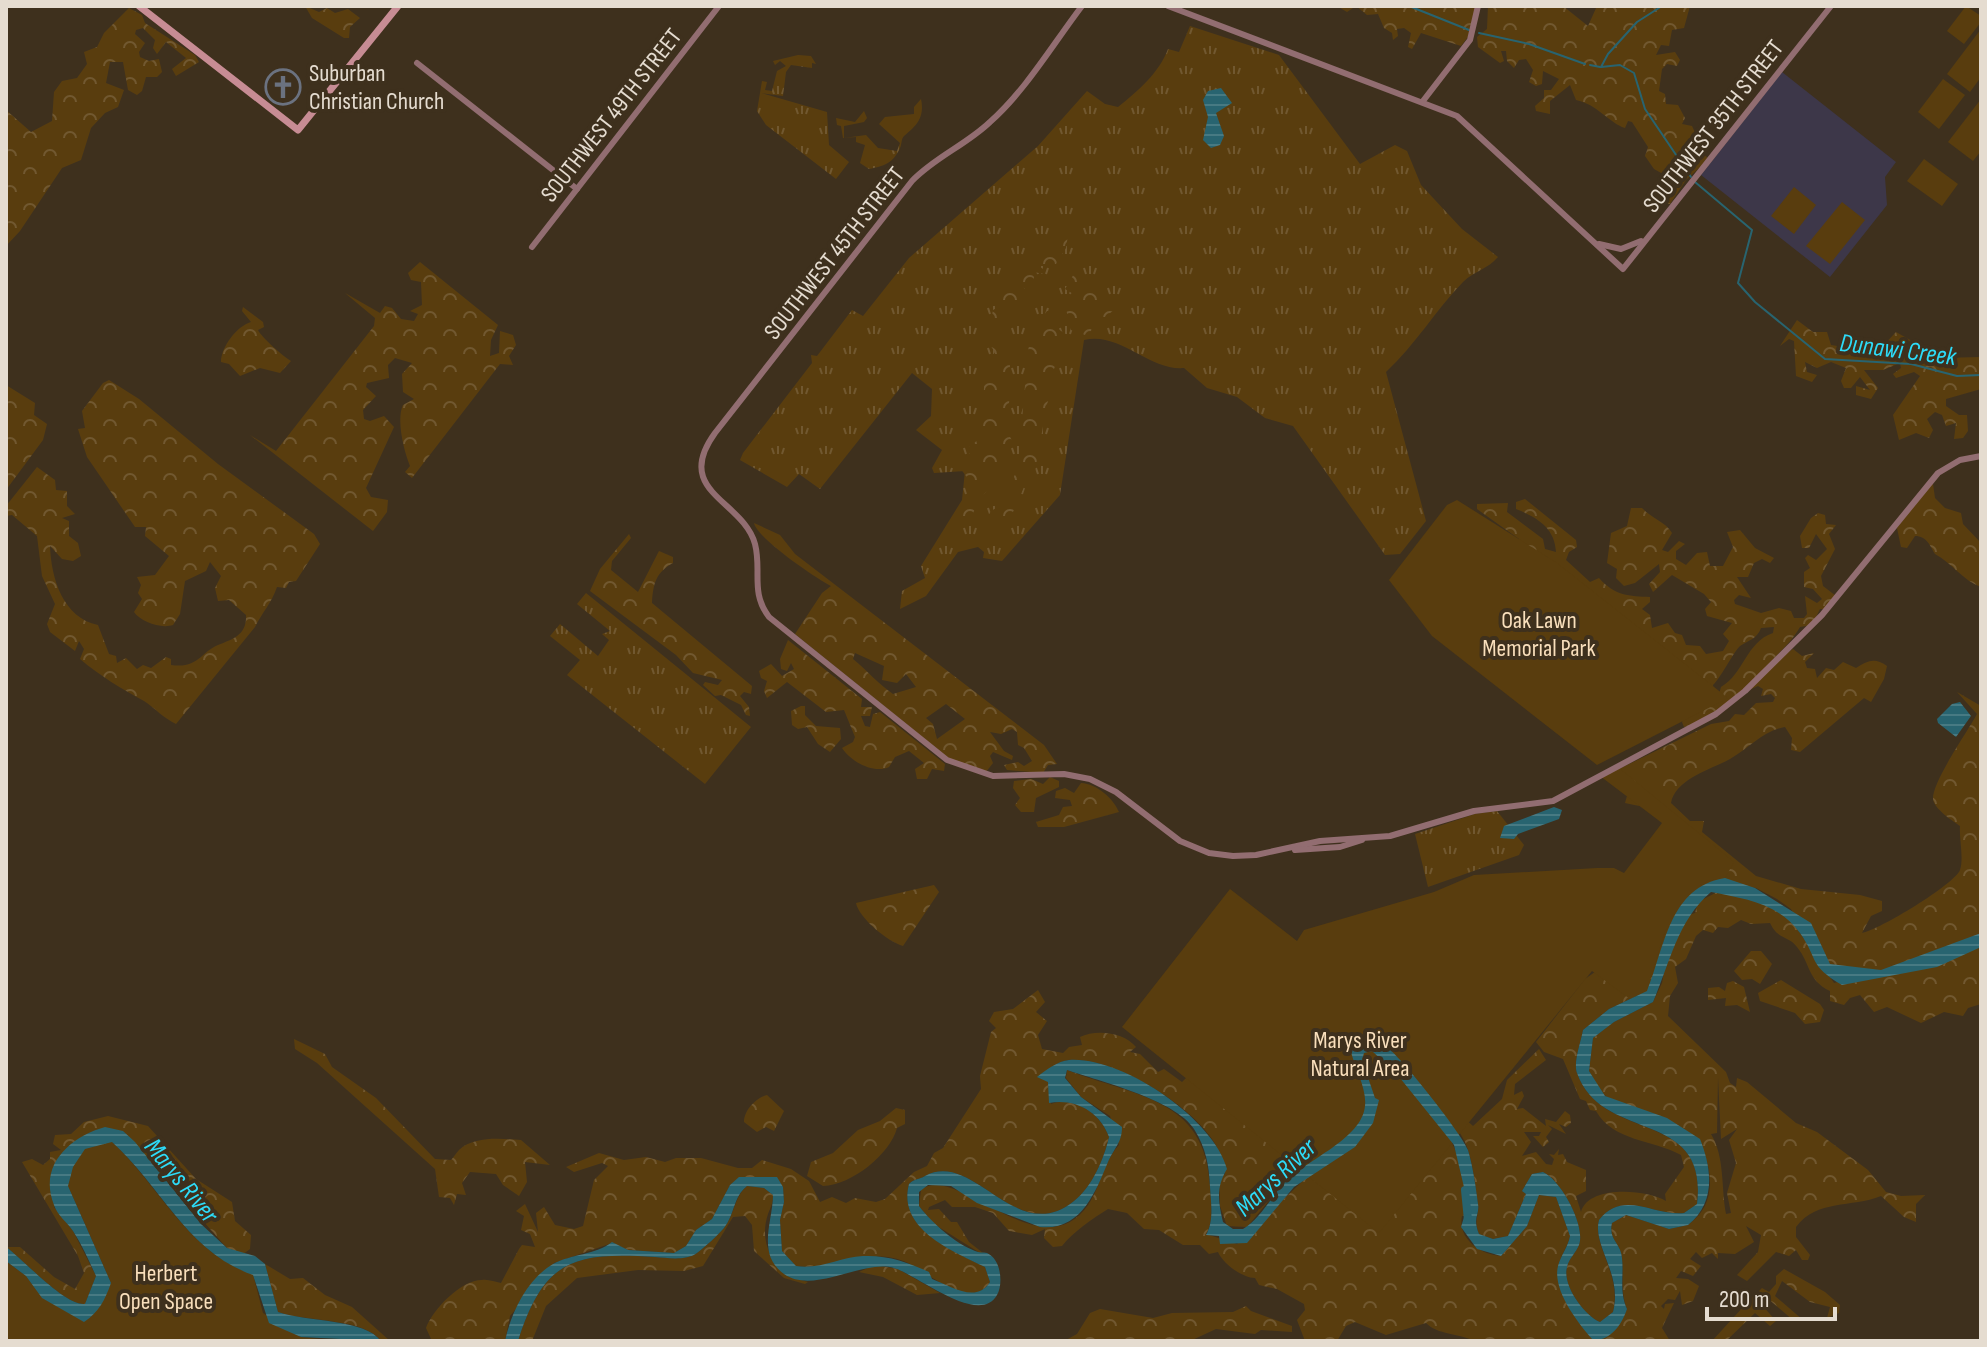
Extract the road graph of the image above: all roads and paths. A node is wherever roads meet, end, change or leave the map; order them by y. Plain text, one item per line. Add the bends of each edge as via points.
1 (139, 6) edge
2 (398, 6) edge
3 (719, 6) edge
4 (1082, 6) edge
5 (1168, 6) edge
6 (1478, 6) edge
7 (1831, 6) edge
8 (417, 63) dead end
9 (1423, 101) junction
10 (577, 189) junction
11 (1650, 234) junction
12 (1594, 242) junction
13 (532, 247) dead end
14 (1981, 456) edge

1 - 2 main road via 298,130
3 - 10 street, SOUTHWEST 49TH STREET
4 - 14 street, SOUTHWEST 45TH STREET via 998,115 912,181 704,453 702,470 710,492 752,536 755,589 769,617 938,755 993,776 1064,774 1090,779 1116,792 1173,837 1209,853 1243,856 1340,847 1474,811 1553,801 1716,714 1745,691 1822,615 1938,473 1960,460
5 - 9 street
6 - 9 street via 1470,40
7 - 11 street, SOUTHWEST 35TH STREET
8 - 10 street
9 - 12 street via 1465,122
10 - 13 street, SOUTHWEST 49TH STREET
11 - 12 street via 1621,249
11 - 12 street, SOUTHWEST 35TH STREET via 1623,269

